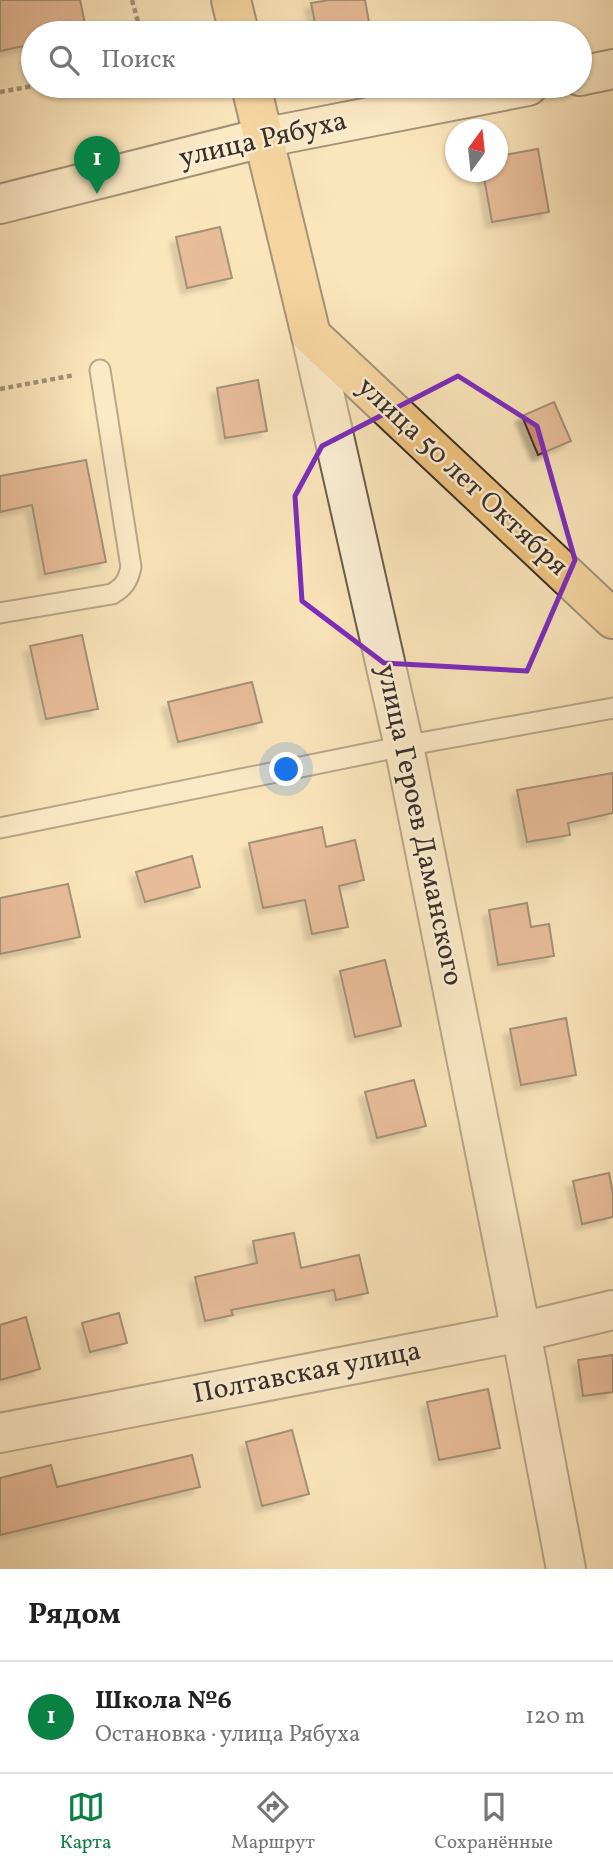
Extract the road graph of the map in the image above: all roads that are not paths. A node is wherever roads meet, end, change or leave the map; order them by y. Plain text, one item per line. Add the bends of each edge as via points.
1 (231, 0) edge
2 (236, 21) edge
3 (613, 69) edge
4 (592, 73) edge
5 (254, 98) edge
6 (467, 98) edge
7 (262, 138) junction
8 (0, 204) edge
9 (311, 335) junction
10 (100, 370) road end
11 (0, 613) edge
12 (613, 619) edge
13 (613, 708) edge
14 (404, 746) junction
15 (0, 828) edge
16 (613, 1310) edge
17 (521, 1332) junction
18 (0, 1433) edge
19 (566, 1569) edge

1 - 2 main road
3 - 4 street
5 - 7 main road, улица Героев Даманского
6 - 7 street, улица Рябуха
7 - 8 street, улица Рябуха
7 - 9 main road, улица Героев Даманского
9 - 12 main road, улица 50 лет Октября
9 - 14 street, улица Героев Даманского
10 - 11 lane via 129,577 123,588 112,594
13 - 14 lane
14 - 15 lane
14 - 17 street, улица Героев Даманского
16 - 17 street, Полтавская улица
17 - 18 street, Полтавская улица
17 - 19 street, улица Героев Даманского

